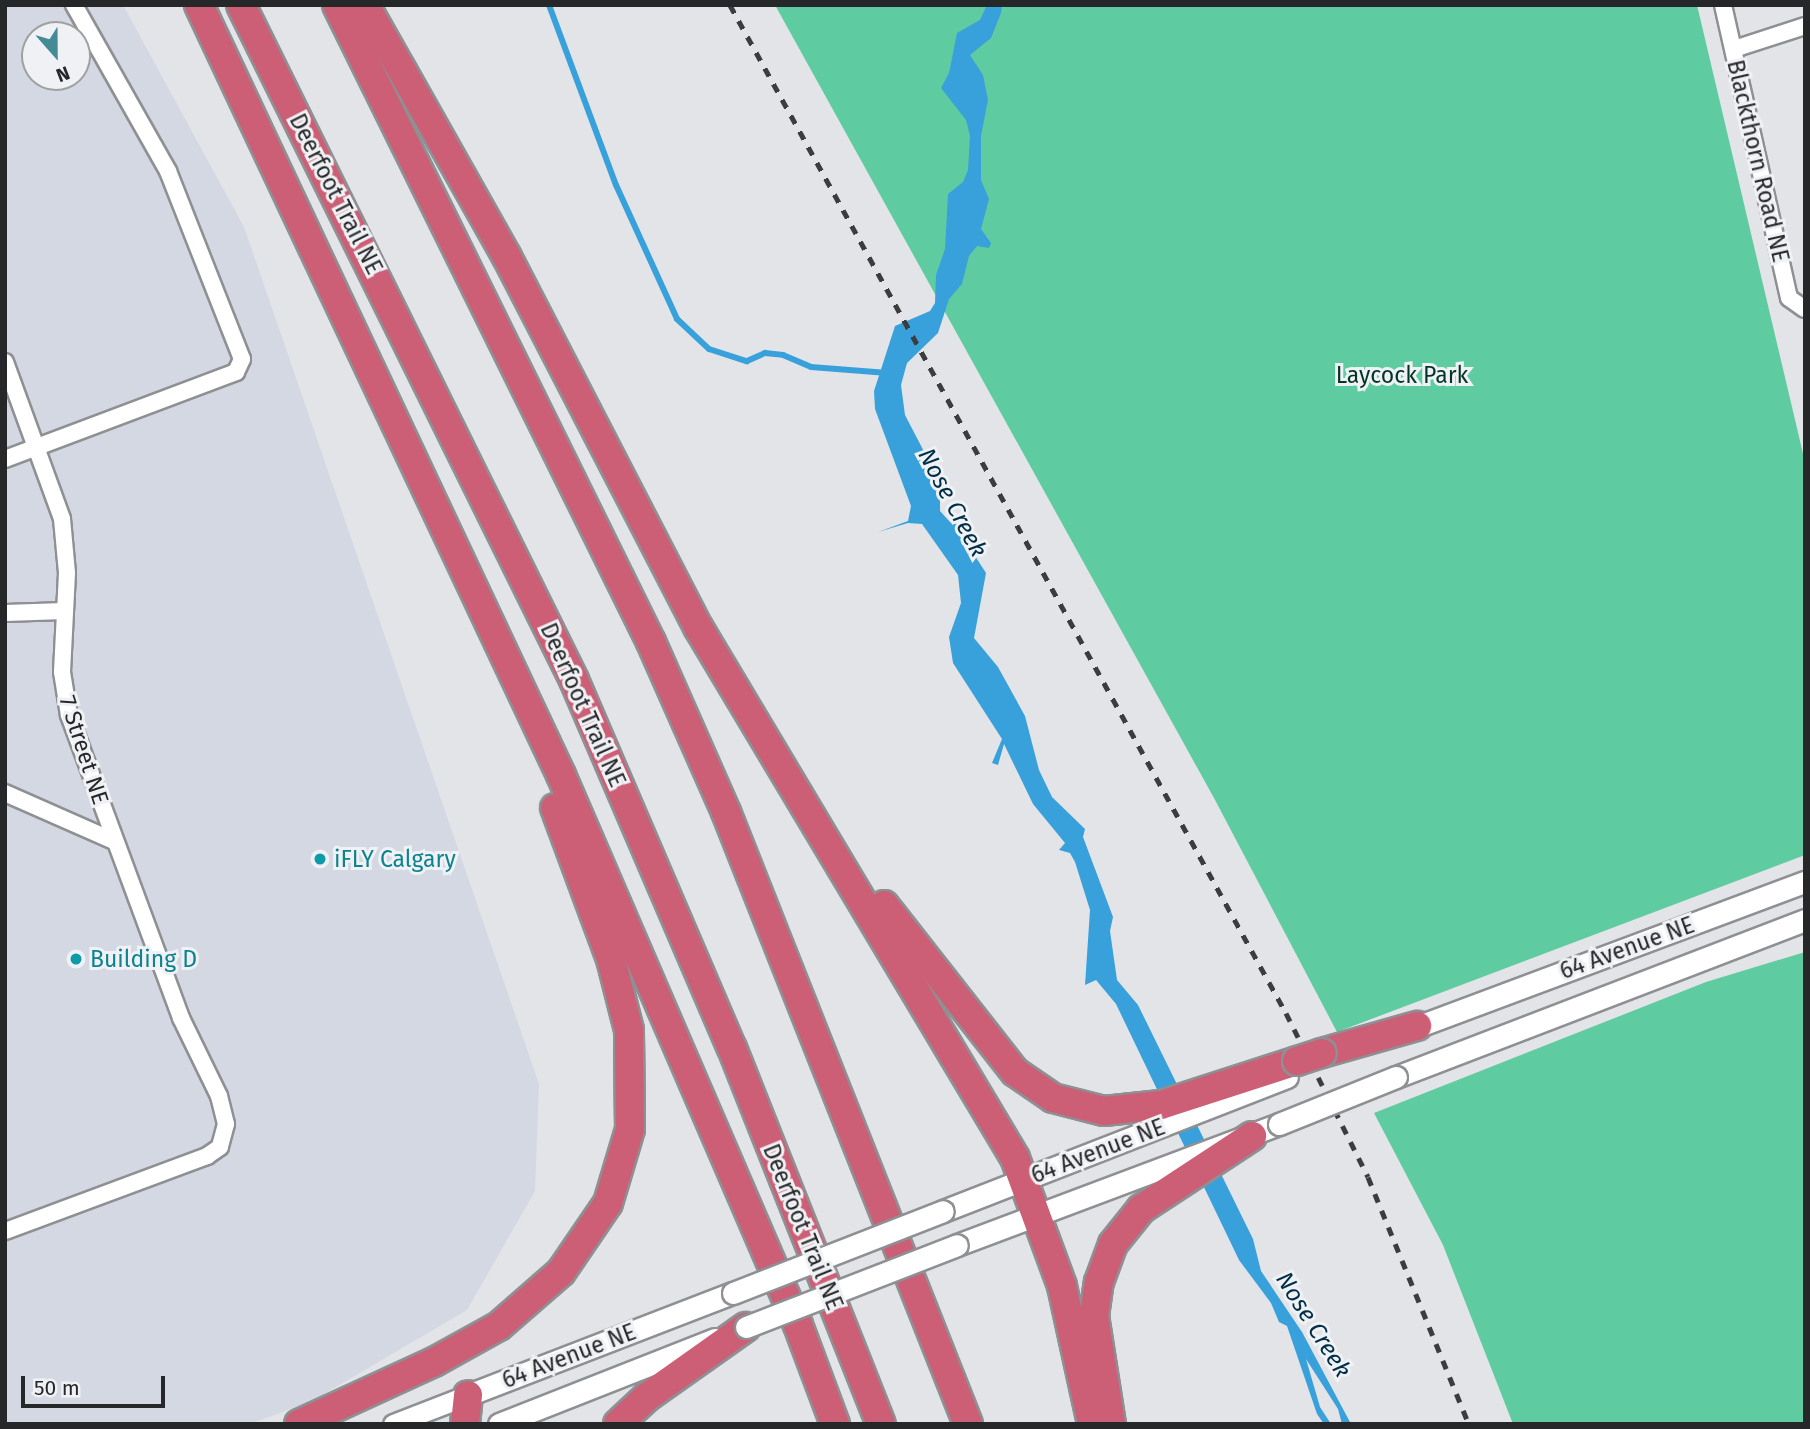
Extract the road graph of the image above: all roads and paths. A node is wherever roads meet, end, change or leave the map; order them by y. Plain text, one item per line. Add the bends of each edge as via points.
1 (74, 5) edge
2 (199, 5) edge
3 (240, 5) edge
4 (337, 5) edge
5 (365, 5) edge
6 (1723, 5) edge
7 (1805, 26) edge
8 (1734, 49) junction
9 (1805, 309) edge
10 (5, 362) edge
11 (37, 446) junction
12 (5, 458) edge
13 (442, 515) junction
14 (64, 611) junction
15 (5, 612) edge
16 (5, 793) edge
17 (816, 818) junction
18 (114, 841) junction
19 (1805, 882) edge
20 (1800, 923) edge
21 (1417, 1026) joint
22 (1332, 1055) junction
23 (1252, 1136) junction
24 (1026, 1180) junction
25 (1039, 1214) junction
26 (5, 1231) edge
27 (746, 1327) junction
28 (468, 1395) junction
29 (299, 1424) edge
30 (393, 1424) edge
31 (465, 1424) edge
32 (499, 1424) edge
33 (618, 1424) edge
34 (835, 1424) edge
35 (881, 1424) edge
36 (968, 1424) edge
37 (1092, 1424) edge
38 (1111, 1424) edge

1 - 11 street via 168,171 242,359 236,372
2 - 13 highway via 363,359
3 - 35 highway, Deerfoot Trail NE via 574,680 732,1048
4 - 36 highway via 662,666 732,825
5 - 17 highway via 507,257 698,627
6 - 8 street, Blackthorn Road NE
7 - 8 street
8 - 9 street, Blackthorn Road NE via 1789,298
10 - 11 street, 7 Street NE
11 - 12 street
11 - 14 street, 7 Street NE via 62,519
13 - 29 highway via 484,637 532,748 611,960 629,1030 630,1129 603,1212 561,1272 527,1303 466,1346
13 - 34 highway via 561,775 788,1303
14 - 15 street
14 - 18 street, 7 Street NE via 64,691
16 - 18 street
17 - 22 highway via 1015,1072 1053,1098 1104,1111 1161,1105
17 - 24 highway
18 - 26 street, 7 Street NE via 226,1124 220,1147 207,1156
19 - 21 main road, 64 Avenue NE
20 - 23 main road, 64 Avenue NE, bridge
21 - 22 highway
22 - 24 main road, 64 Avenue NE
23 - 25 main road, 64 Avenue NE
23 - 38 highway via 1140,1209 1113,1244 1099,1282 1094,1316
24 - 25 highway
24 - 28 main road, 64 Avenue NE, bridge
25 - 27 main road, 64 Avenue NE, bridge
25 - 37 highway via 1062,1286
27 - 32 main road, 64 Avenue NE
27 - 33 highway via 647,1397
28 - 30 street, 64 Avenue NE
28 - 31 highway

